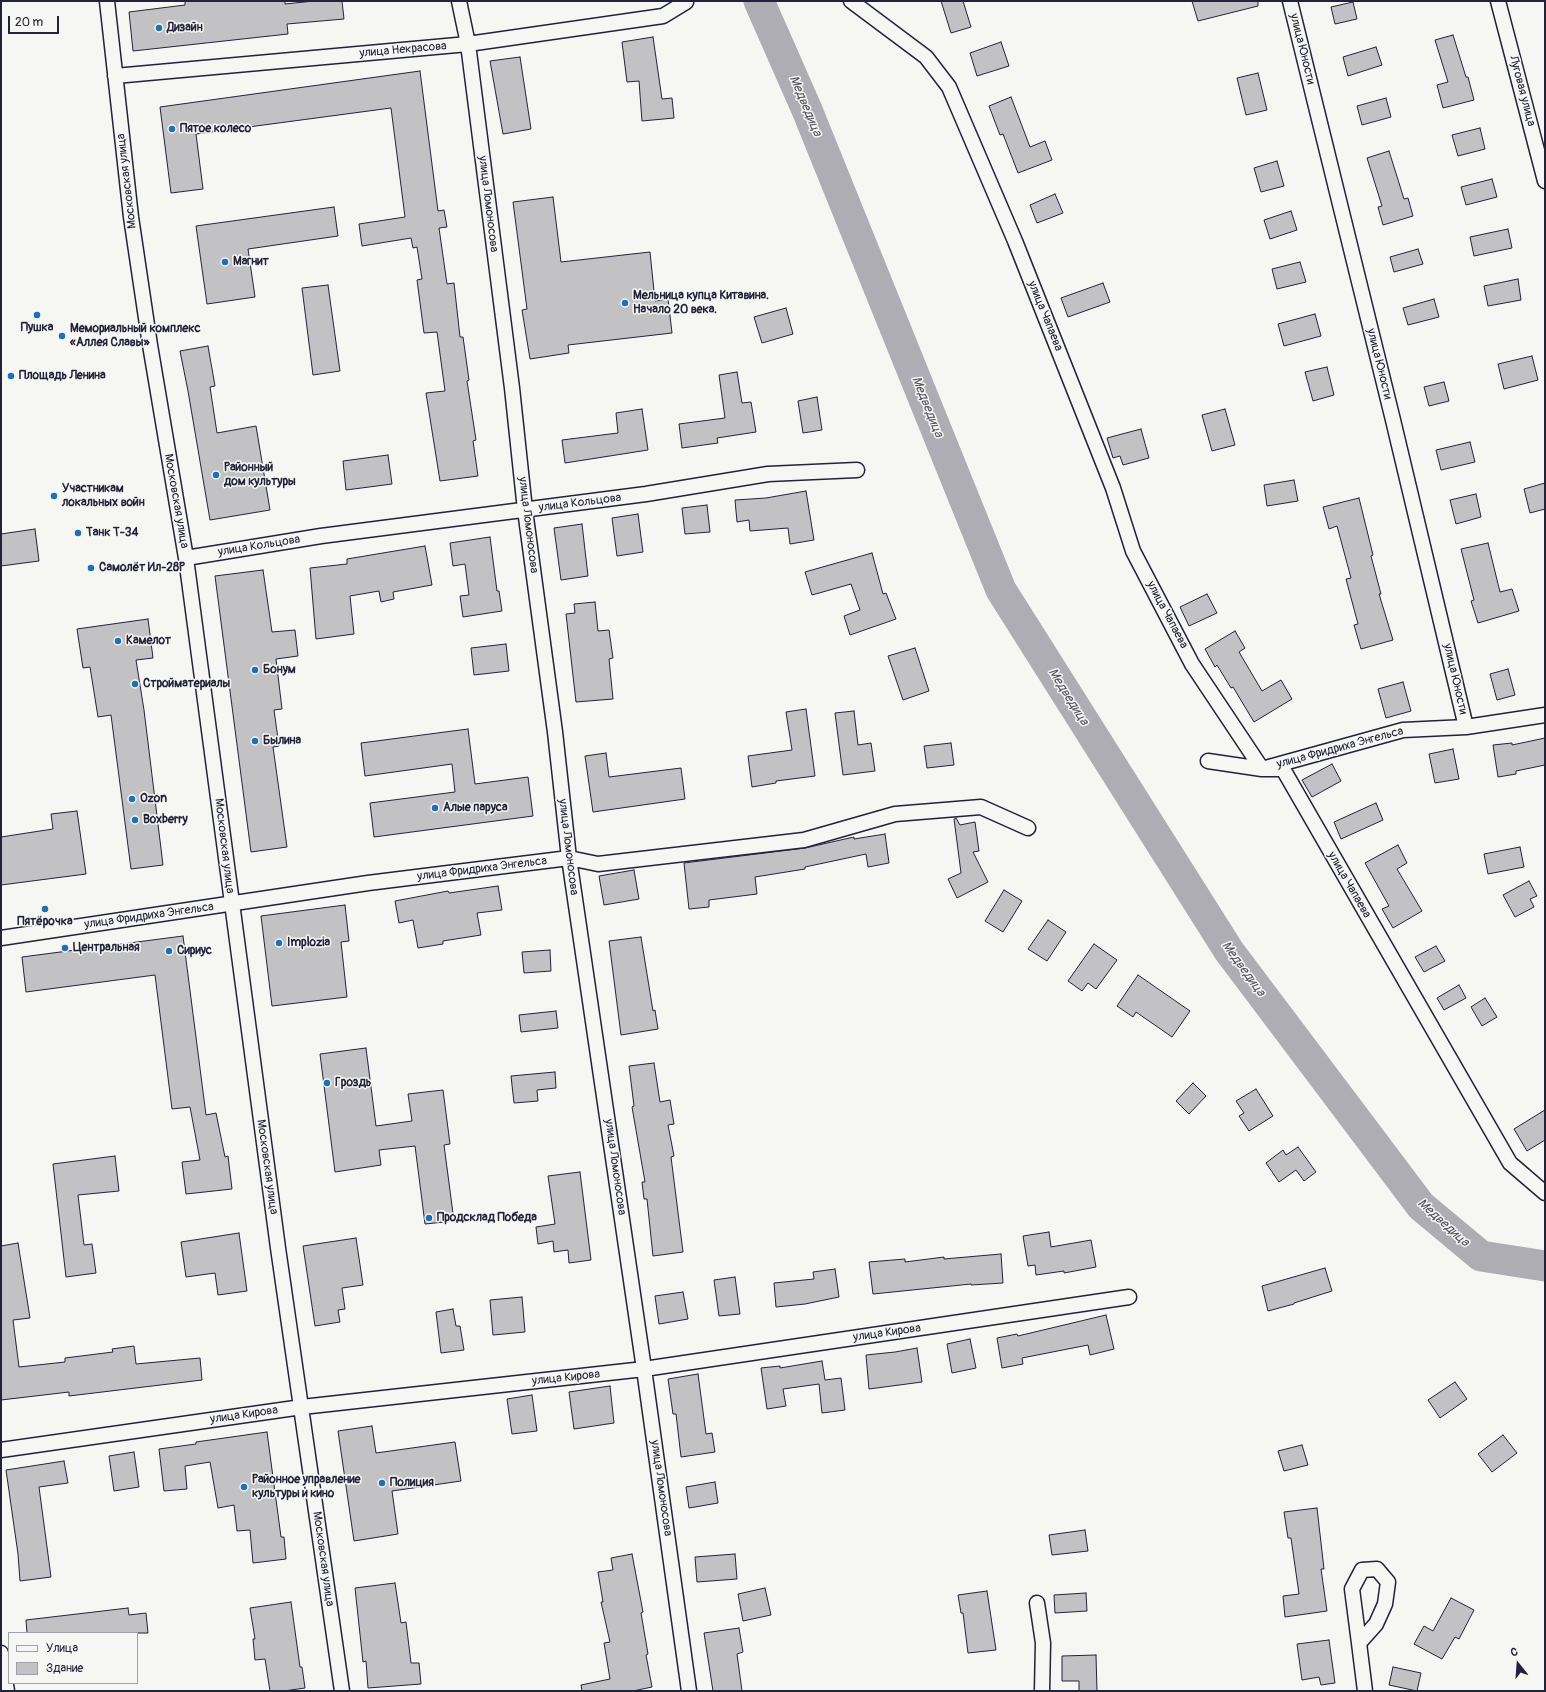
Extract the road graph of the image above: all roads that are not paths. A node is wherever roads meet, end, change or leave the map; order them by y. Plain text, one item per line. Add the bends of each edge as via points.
1 (107, 1) edge
2 (460, 1) edge
3 (851, 1) edge
4 (1290, 1) edge
5 (1498, 1) edge
6 (686, 2) dead end
7 (468, 44) junction
8 (115, 76) junction
9 (1545, 181) edge
10 (857, 470) dead end
11 (525, 510) junction
12 (186, 558) junction
13 (1545, 715) edge
14 (1466, 727) junction
15 (1208, 761) dead end
16 (1262, 769) junction
17 (1028, 828) dead end
18 (569, 858) junction
19 (232, 904) junction
20 (1, 938) edge
21 (1545, 1193) edge
22 (1129, 1297) dead end
23 (644, 1369) junction
24 (302, 1407) junction
25 (1, 1450) edge
26 (1037, 1603) dead end
27 (1359, 1643) junction
28 (1, 1653) edge
29 (7, 1691) edge
30 (342, 1691) edge
31 (689, 1691) edge
32 (1042, 1691) edge
33 (1365, 1691) edge

1 - 8 street, Московская улица
2 - 7 street, улица Ломоносова
3 - 16 street, улица Чапаева via 926,58 949,87 1015,241 1113,488 1133,551 1192,664
4 - 14 street, улица Юности
5 - 9 street, Луговая улица
6 - 7 street, улица Некрасова via 663,16
7 - 8 street, улица Некрасова
7 - 11 street, улица Ломоносова
8 - 12 street, Московская улица via 131,216 150,345
10 - 11 street, улица Кольцова via 768,474
11 - 12 street, улица Кольцова via 321,536
11 - 18 street, улица Ломоносова
12 - 19 street, Московская улица
13 - 14 street, улица Фридриха Энгельса
14 - 16 street, улица Фридриха Энгельса via 1403,730
15 - 16 street, улица Фридриха Энгельса
16 - 21 street, улица Чапаева via 1283,769 1510,1163
17 - 18 street, улица Фридриха Энгельса via 981,807 895,814 804,840 598,864
18 - 19 street, улица Фридриха Энгельса
18 - 23 street, улица Ломоносова
19 - 20 street, улица Фридриха Энгельса
19 - 24 street, Московская улица
22 - 23 street, улица Кирова
23 - 24 street, улица Кирова
23 - 31 street, улица Ломоносова
24 - 25 street, улица Кирова
24 - 30 street, Московская улица
26 - 32 street via 1043,1643
27 - 27 street via 1352,1589 1362,1570 1377,1570 1388,1582 1385,1604 1376,1624
27 - 33 street
28 - 29 street

